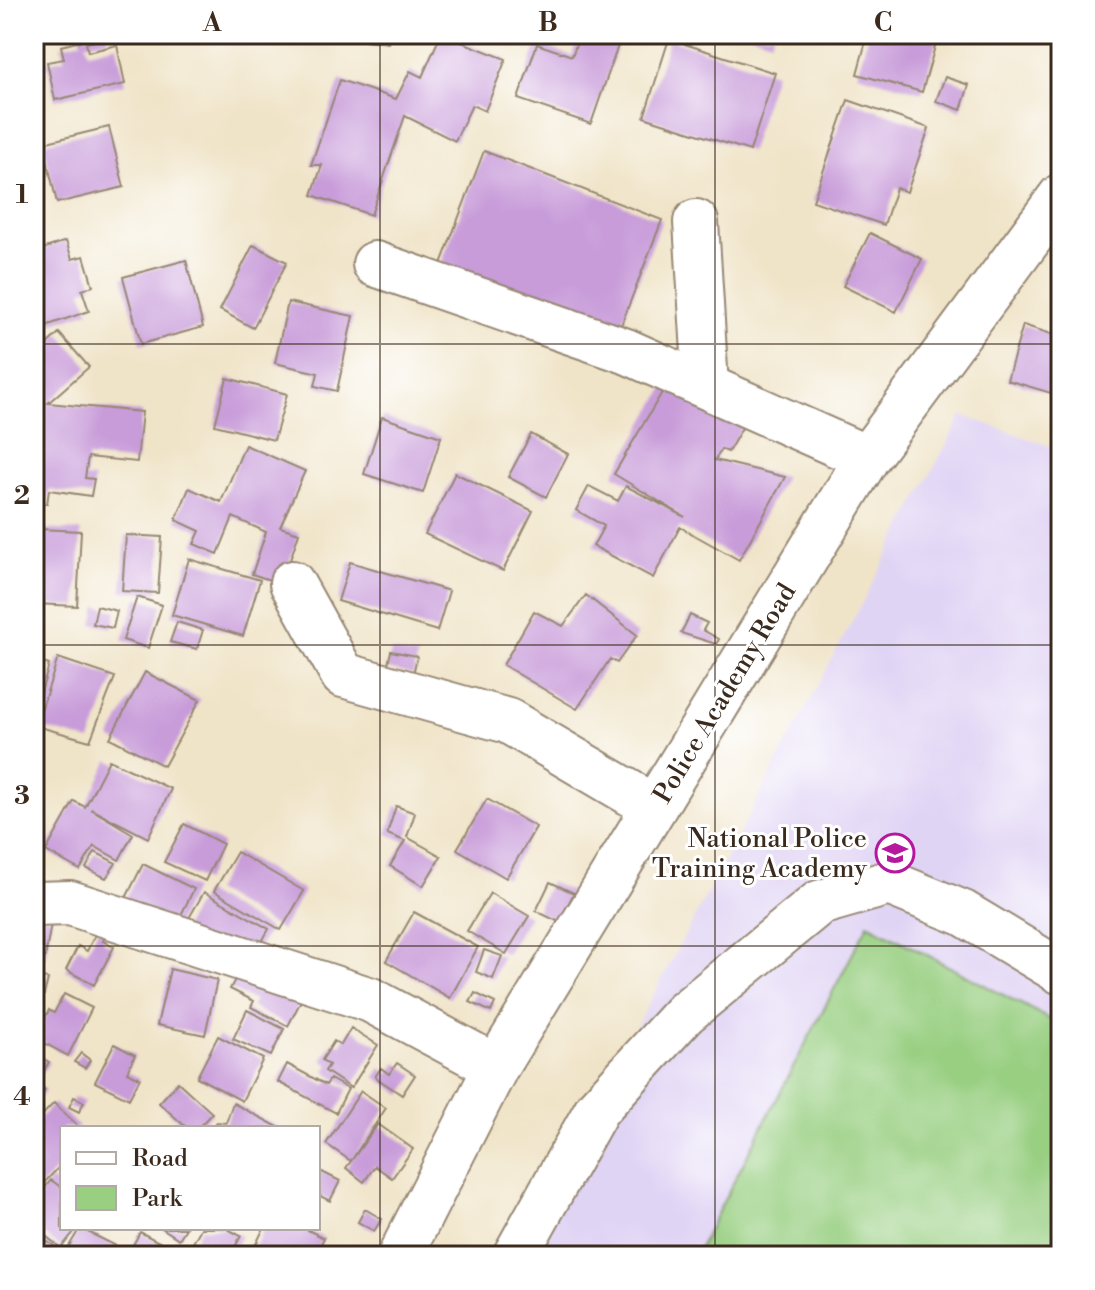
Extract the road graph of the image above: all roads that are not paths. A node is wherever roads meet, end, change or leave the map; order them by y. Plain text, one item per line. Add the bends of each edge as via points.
1 (1061, 196) edge
2 (696, 222) dead end
3 (375, 264) dead end
4 (706, 386) junction
5 (867, 458) junction
6 (292, 583) dead end
7 (654, 807) junction
8 (34, 904) edge
9 (1061, 972) edge
10 (496, 1067) junction
11 (400, 1256) edge
12 (515, 1256) edge

1 - 5 street, Police Academy Road
2 - 4 street
3 - 4 street via 626,351
4 - 5 street
5 - 7 street, Police Academy Road
6 - 7 street via 343,675 508,721
7 - 10 street, Police Academy Road
8 - 10 street via 70,903 371,1000
9 - 12 street via 963,913 889,883 819,903 685,1013 597,1109
10 - 11 street, Police Academy Road

